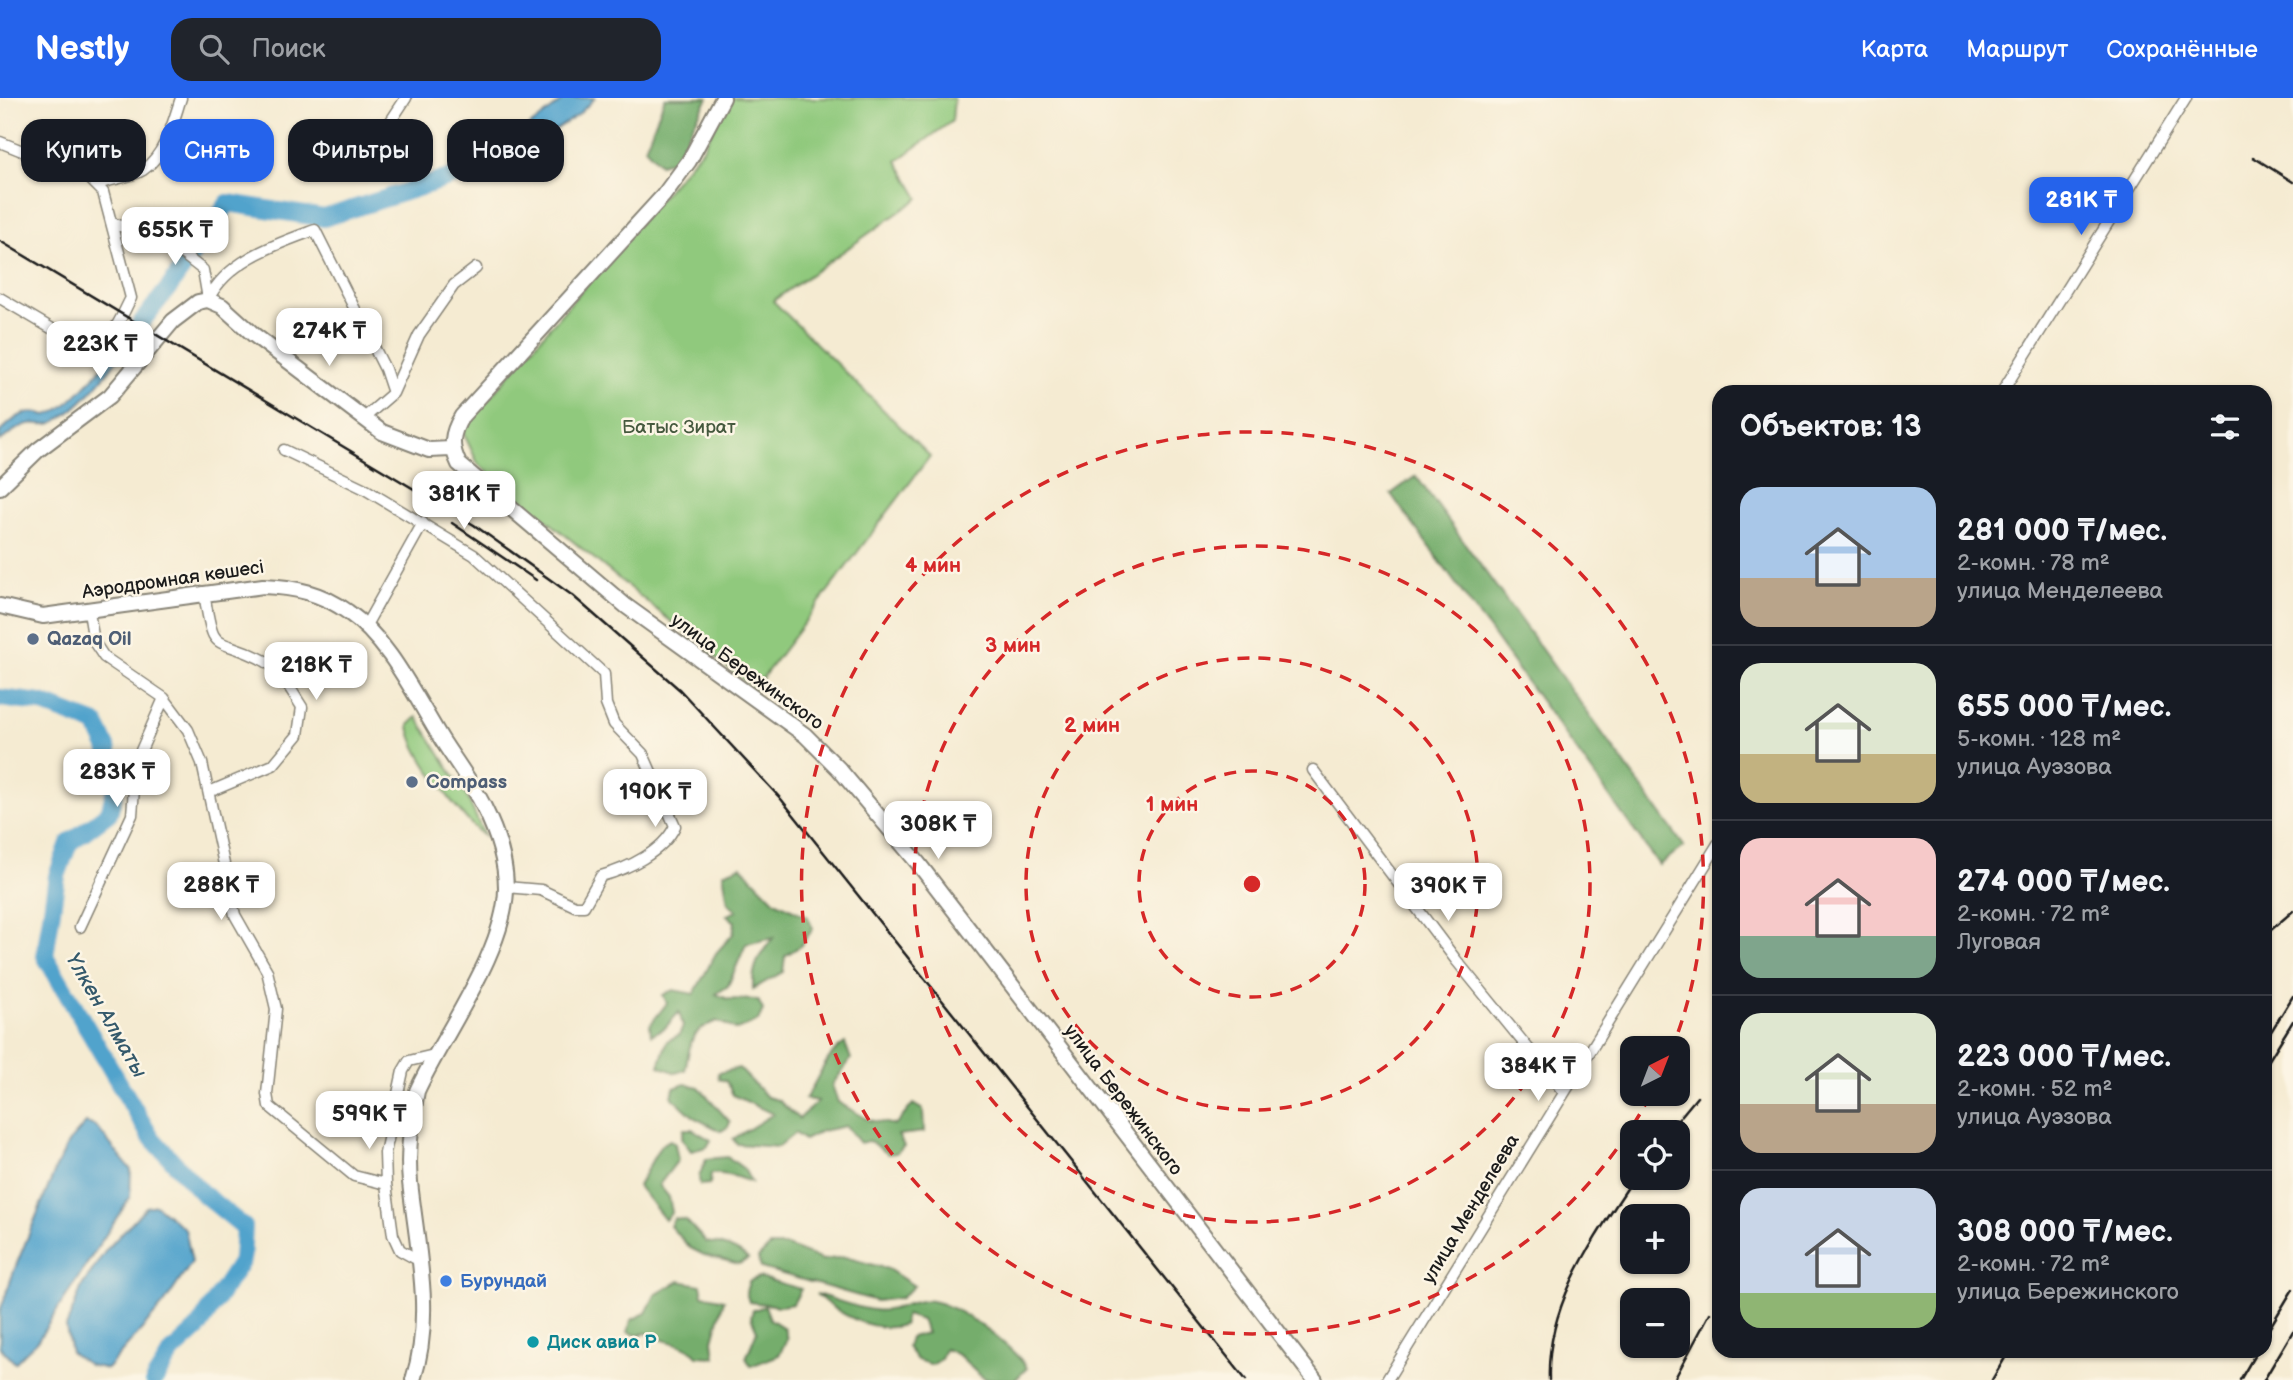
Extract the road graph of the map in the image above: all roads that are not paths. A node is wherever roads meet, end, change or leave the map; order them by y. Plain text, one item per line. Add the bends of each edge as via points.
1 (181, 98) edge
2 (406, 98) edge
3 (723, 98) edge
4 (2186, 98) edge
5 (392, 119) edge
6 (0, 142) edge
7 (96, 186) junction
8 (112, 223) junction
9 (476, 268) dead end
10 (0, 298) edge
11 (208, 300) junction
12 (2006, 385) edge
13 (393, 393) junction
14 (364, 418) junction
15 (452, 449) junction
16 (284, 450) dead end
17 (0, 487) edge
18 (423, 523) junction
19 (204, 592) junction
20 (0, 606) edge
21 (89, 612) junction
22 (365, 627) junction
23 (164, 698) junction
24 (1313, 770) dead end
25 (209, 792) junction
26 (1712, 854) edge
27 (506, 887) junction
28 (80, 927) dead end
29 (434, 1055) junction
30 (1563, 1091) junction
31 (386, 1184) junction
32 (420, 1261) junction
33 (413, 1380) edge
34 (1315, 1380) edge
35 (1387, 1380) edge

1 - 7 street via 157,156 142,170
2 - 5 street
3 - 15 main road via 689,161 663,196 462,416
4 - 12 street
6 - 7 street via 89,178
7 - 8 street via 103,192
8 - 10 street via 131,298 108,339 97,348 83,347
8 - 11 street via 166,241 203,270
9 - 13 street via 454,285 419,335
11 - 13 street via 219,281 247,261 315,230
11 - 14 main road via 222,306
11 - 17 main road via 173,321 110,396 38,450
13 - 14 street
14 - 15 main road via 382,432 429,450
15 - 34 main road, улица Бережинского via 458,464 626,606 805,735 839,769 926,874
16 - 18 street
18 - 22 street
18 - 27 street via 474,555 600,669 614,724 643,754 676,826 671,835 619,871 601,876 584,906 541,890
19 - 21 main road, Аэродромная көшесі
19 - 22 main road, Аэродромная көшесі via 287,587 326,598
19 - 25 street via 210,633 217,642 266,662 302,707 298,735 273,765
20 - 21 main road, Аэродромная көшесі via 43,616
21 - 23 street via 94,642 104,657
22 - 27 main road, Аэродромная көшесі via 484,806 499,843
23 - 25 street via 188,730
23 - 28 street via 136,762 132,815
24 - 30 street via 1456,960
25 - 31 street via 235,915 267,971 276,1009 269,1106 354,1176
26 - 30 street, улица Менделеева
27 - 29 main road, Аэродромная көшесі via 493,944
29 - 31 street via 418,1056 402,1071 385,1153
29 - 32 main road, Аэродромная көшесі via 417,1091 410,1139
30 - 35 street, улица Менделеева
31 - 32 street via 393,1235 400,1250
32 - 33 main road, Аэродромная көшесі via 424,1325

